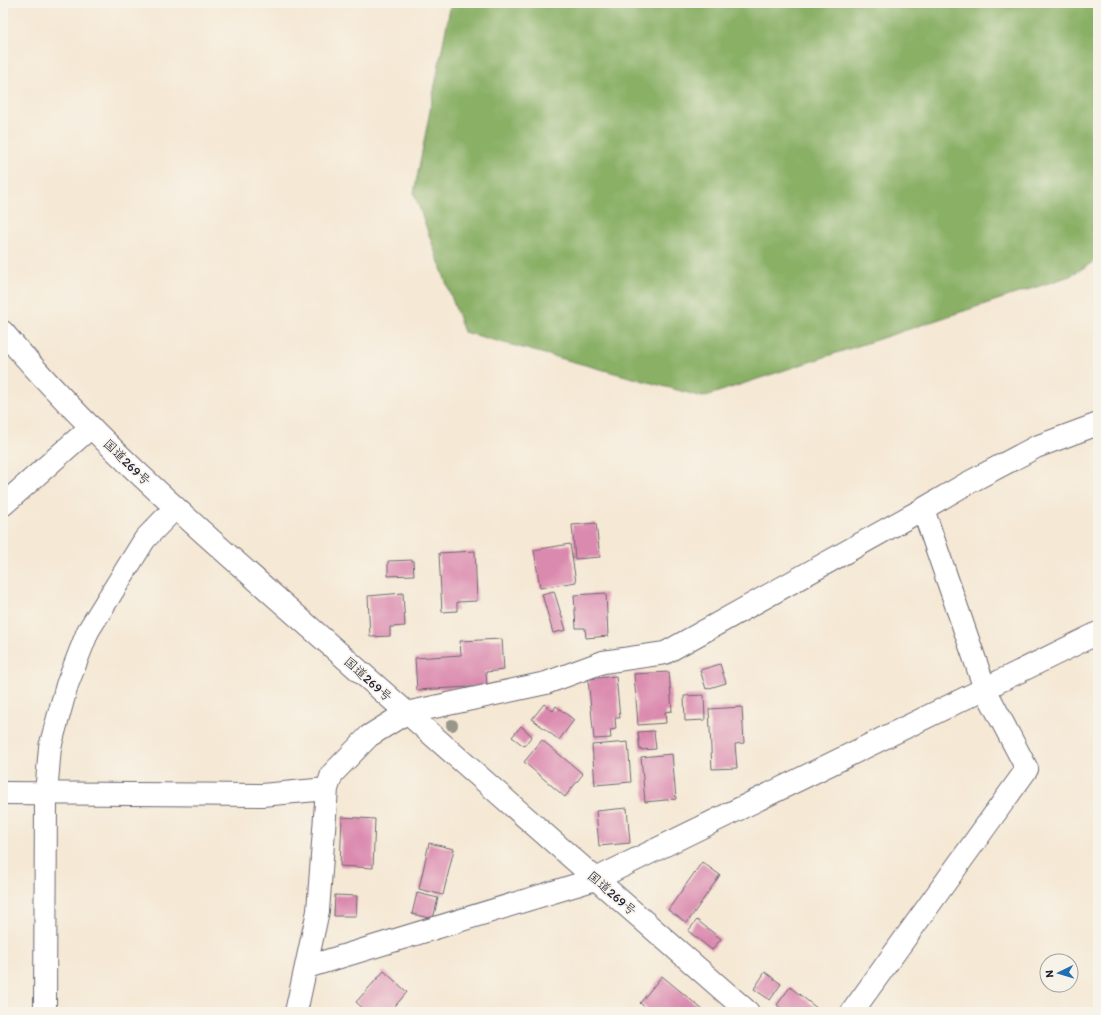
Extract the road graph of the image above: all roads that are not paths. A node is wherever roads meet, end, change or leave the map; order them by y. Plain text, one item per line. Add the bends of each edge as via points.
1 (3, 332) edge
2 (1098, 424) edge
3 (91, 427) junction
4 (3, 505) edge
5 (175, 508) junction
6 (924, 509) junction
7 (1098, 633) edge
8 (985, 689) junction
9 (406, 713) junction
10 (327, 789) junction
11 (3, 793) edge
12 (46, 794) junction
13 (596, 879) junction
14 (307, 967) junction
15 (45, 1012) edge
16 (296, 1012) edge
17 (748, 1012) edge
18 (852, 1012) edge

1 - 3 main road, 国道269号
2 - 6 main road via 1036,447
3 - 4 main road
3 - 5 main road, 国道269号
5 - 9 main road, 国道269号
5 - 12 main road via 145,539 88,631 67,685 50,747
6 - 8 main road
6 - 9 main road via 665,653 603,662 546,683
7 - 8 main road
8 - 13 main road
8 - 18 main road via 1027,769
9 - 10 main road via 369,736 332,774
9 - 13 main road, 国道269号
10 - 12 main road via 262,795
10 - 14 main road via 318,911
11 - 12 main road
12 - 15 main road
13 - 14 main road
13 - 17 main road, 国道269号
14 - 16 main road

